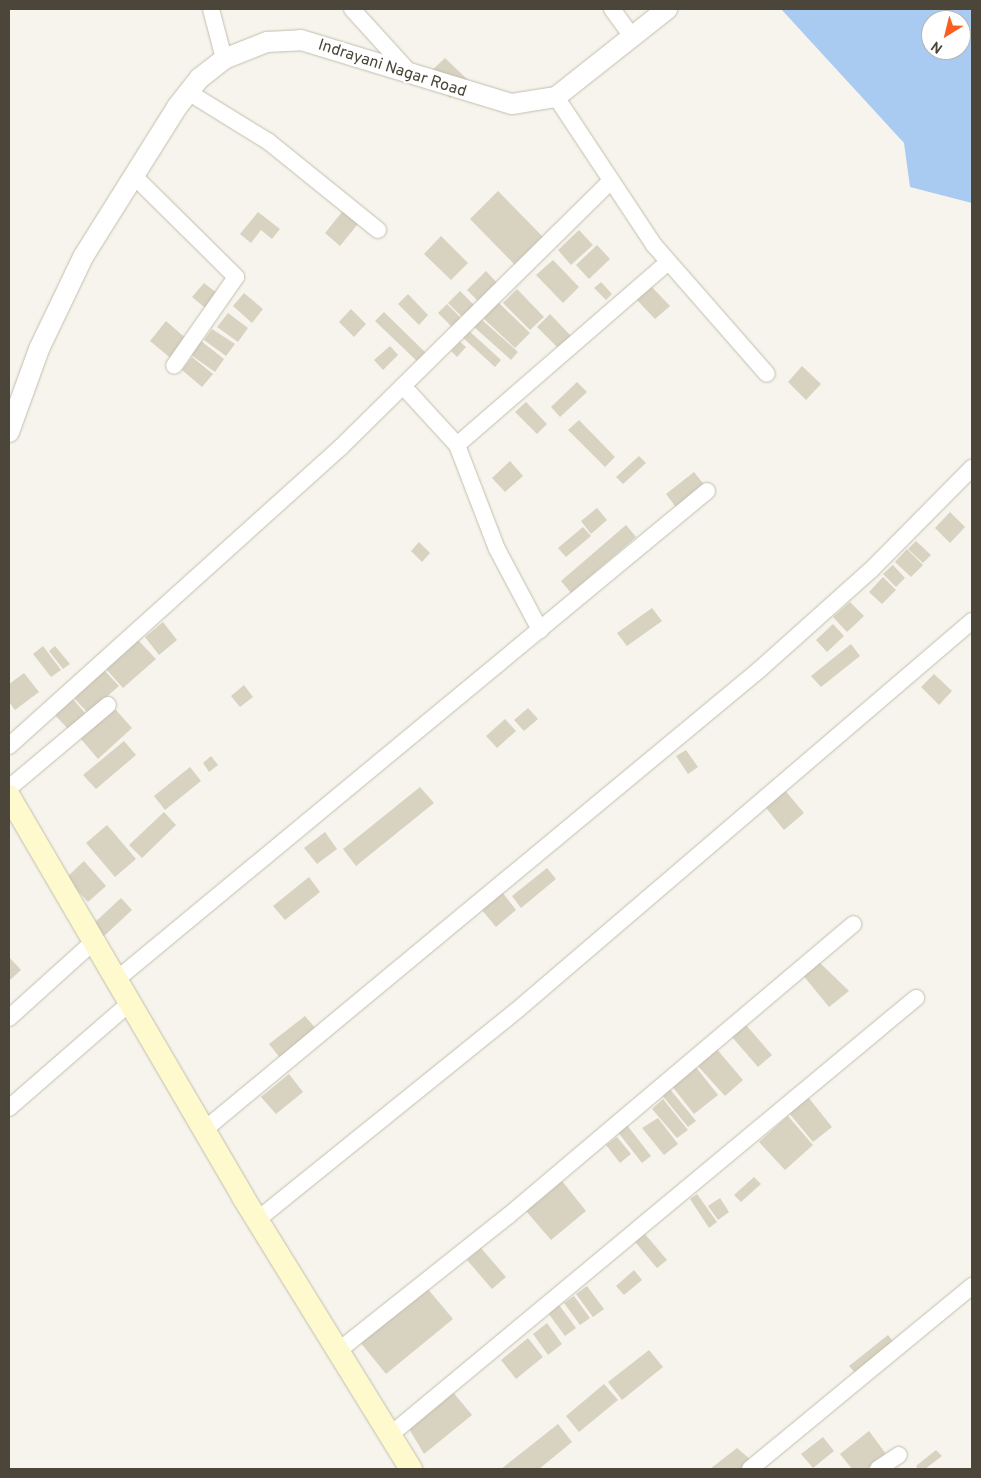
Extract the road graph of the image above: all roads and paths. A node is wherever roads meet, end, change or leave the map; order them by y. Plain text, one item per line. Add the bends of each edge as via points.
1 (210, 9) edge
2 (352, 9) edge
3 (612, 9) edge
4 (667, 9) edge
5 (638, 34) junction
6 (224, 59) junction
7 (411, 74) junction
8 (188, 92) junction
9 (556, 97) junction
10 (133, 175) junction
11 (610, 182) junction
12 (378, 230) dead end
13 (668, 262) junction
14 (174, 366) dead end
15 (768, 374) dead end
16 (403, 386) junction
17 (9, 432) edge
18 (457, 446) junction
19 (972, 468) edge
20 (708, 491) dead end
21 (972, 621) edge
22 (540, 630) junction
23 (108, 705) dead end
24 (9, 746) edge
25 (9, 788) edge
26 (9, 796) edge
27 (853, 924) dead end
28 (93, 942) junction
29 (116, 980) junction
30 (916, 998) dead end
31 (130, 1004) junction
32 (9, 1018) edge
33 (9, 1108) edge
34 (204, 1130) junction
35 (257, 1220) junction
36 (972, 1286) edge
37 (338, 1351) junction
38 (390, 1435) junction
39 (898, 1455) dead end
40 (411, 1469) edge
41 (750, 1469) edge
42 (878, 1469) edge

1 - 6 street
2 - 7 street
3 - 5 street
4 - 5 street, Indrayani Nagar Road
5 - 9 street, Indrayani Nagar Road
6 - 7 street, Indrayani Nagar Road via 267,42 301,40
6 - 8 street, Indrayani Nagar Road
7 - 9 street, Indrayani Nagar Road via 493,101 512,104
8 - 10 street, Indrayani Nagar Road
8 - 12 street via 269,142
9 - 11 street
10 - 14 street via 236,277
10 - 17 street, Indrayani Nagar Road via 61,299
11 - 13 street
11 - 16 street
13 - 15 street
13 - 18 street
16 - 18 street
16 - 24 street via 201,577
18 - 22 street via 497,549
19 - 34 street via 870,570 758,670
20 - 22 street
21 - 35 street via 524,1005
22 - 29 street
23 - 25 street
26 - 28 main road
27 - 37 street via 508,1216
28 - 29 main road
28 - 32 street
29 - 31 main road
30 - 38 street
31 - 33 street
31 - 34 main road
34 - 35 main road
35 - 37 main road
36 - 41 street
37 - 38 main road
38 - 40 main road
39 - 42 street

